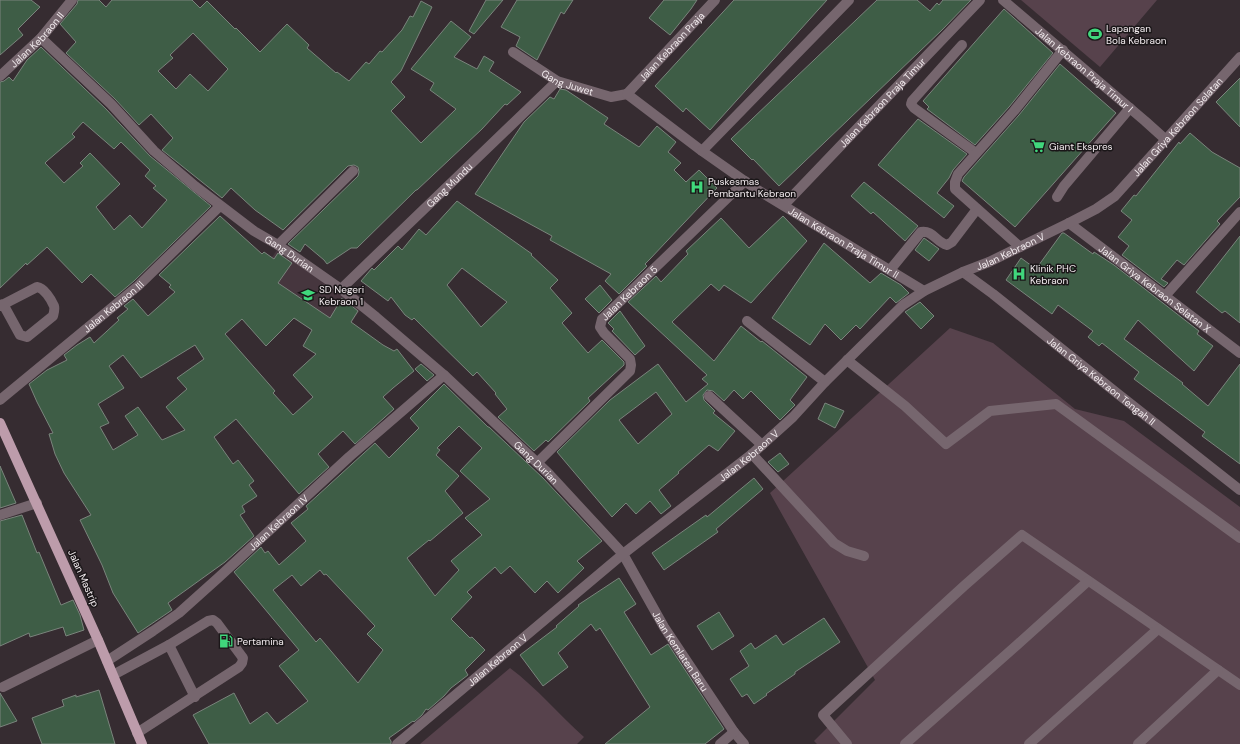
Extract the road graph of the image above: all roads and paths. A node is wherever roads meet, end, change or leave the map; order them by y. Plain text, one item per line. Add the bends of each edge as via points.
1 (72, 0) edge
2 (715, 0) edge
3 (849, 0) edge
4 (980, 0) edge
5 (1003, 0) edge
6 (41, 38) junction
7 (962, 44) dead end
8 (1063, 50) junction
9 (513, 52) dead end
10 (1240, 57) edge
11 (0, 76) edge
12 (557, 81) junction
13 (627, 94) junction
14 (1130, 108) junction
15 (1165, 140) junction
16 (702, 151) junction
17 (976, 153) junction
18 (353, 171) dead end
19 (745, 181) junction
20 (1115, 196) joint
21 (1057, 197) dead end
22 (784, 205) junction
23 (220, 206) junction
24 (977, 209) junction
25 (1240, 212) edge
26 (1069, 223) junction
27 (278, 245) junction
28 (1020, 247) junction
29 (890, 270) junction
30 (963, 272) junction
31 (341, 289) junction
32 (924, 291) junction
33 (1166, 296) junction
34 (2, 305) edge
35 (747, 321) dead end
36 (1240, 352) edge
37 (847, 360) junction
38 (444, 375) junction
39 (825, 382) junction
40 (710, 396) dead end
41 (0, 400) edge
42 (0, 423) edge
43 (762, 445) junction
44 (752, 454) junction
45 (537, 463) junction
46 (1240, 490) edge
47 (37, 503) junction
48 (0, 514) edge
49 (1240, 538) edge
50 (623, 554) junction
51 (864, 556) dead end
52 (1088, 581) junction
53 (1158, 628) junction
54 (98, 640) junction
55 (169, 645) junction
56 (107, 661) junction
57 (1218, 670) junction
58 (113, 676) junction
59 (1240, 685) edge
60 (3, 687) dead end
61 (195, 697) junction
62 (734, 732) junction
63 (137, 733) junction
64 (142, 744) edge
65 (398, 744) edge
66 (720, 744) edge
67 (744, 744) edge
68 (848, 744) edge
69 (905, 744) edge
70 (1029, 744) edge
71 (1138, 744) edge

1 - 6 street, Jalan Kebraon II
2 - 13 street, Jalan Kebraon Praja
3 - 16 street
4 - 22 street, Jalan Kebraon Praja Timur
5 - 8 street, Jalan Kebraon Praja Timur I
6 - 11 street, Jalan Kebraon II
6 - 23 street, Gang Durian via 112,104 154,151
7 - 17 street via 911,104
8 - 14 street, Jalan Kebraon Praja Timur I
8 - 17 street
9 - 12 street, Gang Juwet
10 - 15 street, Jalan Griya Kebraon Selatan
12 - 13 street, Gang Juwet via 611,97
12 - 31 street, Gang Mundu
13 - 16 street, Jalan Kebraon Praja Timur II
14 - 15 street, Jalan Kebraon Praja Timur I
14 - 21 street
15 - 20 street, Jalan Griya Kebraon Selatan
16 - 19 street, Jalan Kebraon Praja Timur II
17 - 24 street via 958,174 955,189
18 - 27 street
19 - 22 street, Jalan Kebraon Praja Timur II
19 - 45 street, Jalan Kebraon 5 via 602,319 600,327 604,333 630,359 630,371
20 - 26 street, Jalan Kebraon V
22 - 29 street, Jalan Kebraon Praja Timur II
23 - 27 street, Gang Durian
23 - 41 street, Jalan Kebraon III via 138,286
24 - 28 street
24 - 29 street via 947,245 931,233 921,232
25 - 33 street
26 - 28 street, Jalan Kebraon V
26 - 33 street, Jalan Griya Kebraon Selatan X
27 - 31 street, Gang Durian
28 - 30 street, Jalan Kebraon V
29 - 32 street, Jalan Kebraon Praja Timur II
30 - 32 street, Jalan Kebraon V
30 - 46 street, Jalan Griya Kebraon Tengah II
31 - 38 street, Gang Durian
32 - 37 street, Jalan Kebraon V via 903,305
33 - 36 street, Jalan Griya Kebraon Selatan X
34 - 34 street via 20,335 27,337 55,312 55,307 43,290 37,287
35 - 39 street
37 - 39 street, Jalan Kebraon V
37 - 49 street via 905,406 946,444 990,411 1056,404
38 - 45 street, Gang Durian
38 - 56 street, Jalan Kebraon IV via 349,457 179,613
39 - 43 street, Jalan Kebraon V via 793,417
40 - 43 street
42 - 47 main road, Jalan Mastrip
43 - 44 street, Jalan Kebraon V
44 - 50 street, Jalan Kebraon V
44 - 51 street via 834,543 847,551
45 - 50 street, Gang Durian
47 - 48 street
47 - 54 main road, Jalan Mastrip
50 - 62 street, Jalan Kemlaten Baru via 664,626
50 - 65 street, Jalan Kebraon V
52 - 53 street
52 - 68 street via 1022,535 823,715
52 - 69 street
53 - 57 street
53 - 70 street
54 - 56 main road, Jalan Mastrip
54 - 60 street
55 - 58 street
55 - 61 street
55 - 61 street via 208,620 213,620 243,658 239,667
56 - 58 main road, Jalan Mastrip
57 - 59 street
57 - 71 street
58 - 63 main road, Jalan Mastrip
61 - 63 street
62 - 66 street
62 - 67 street, Jalan Kemlaten Baru
63 - 64 main road, Jalan Mastrip

